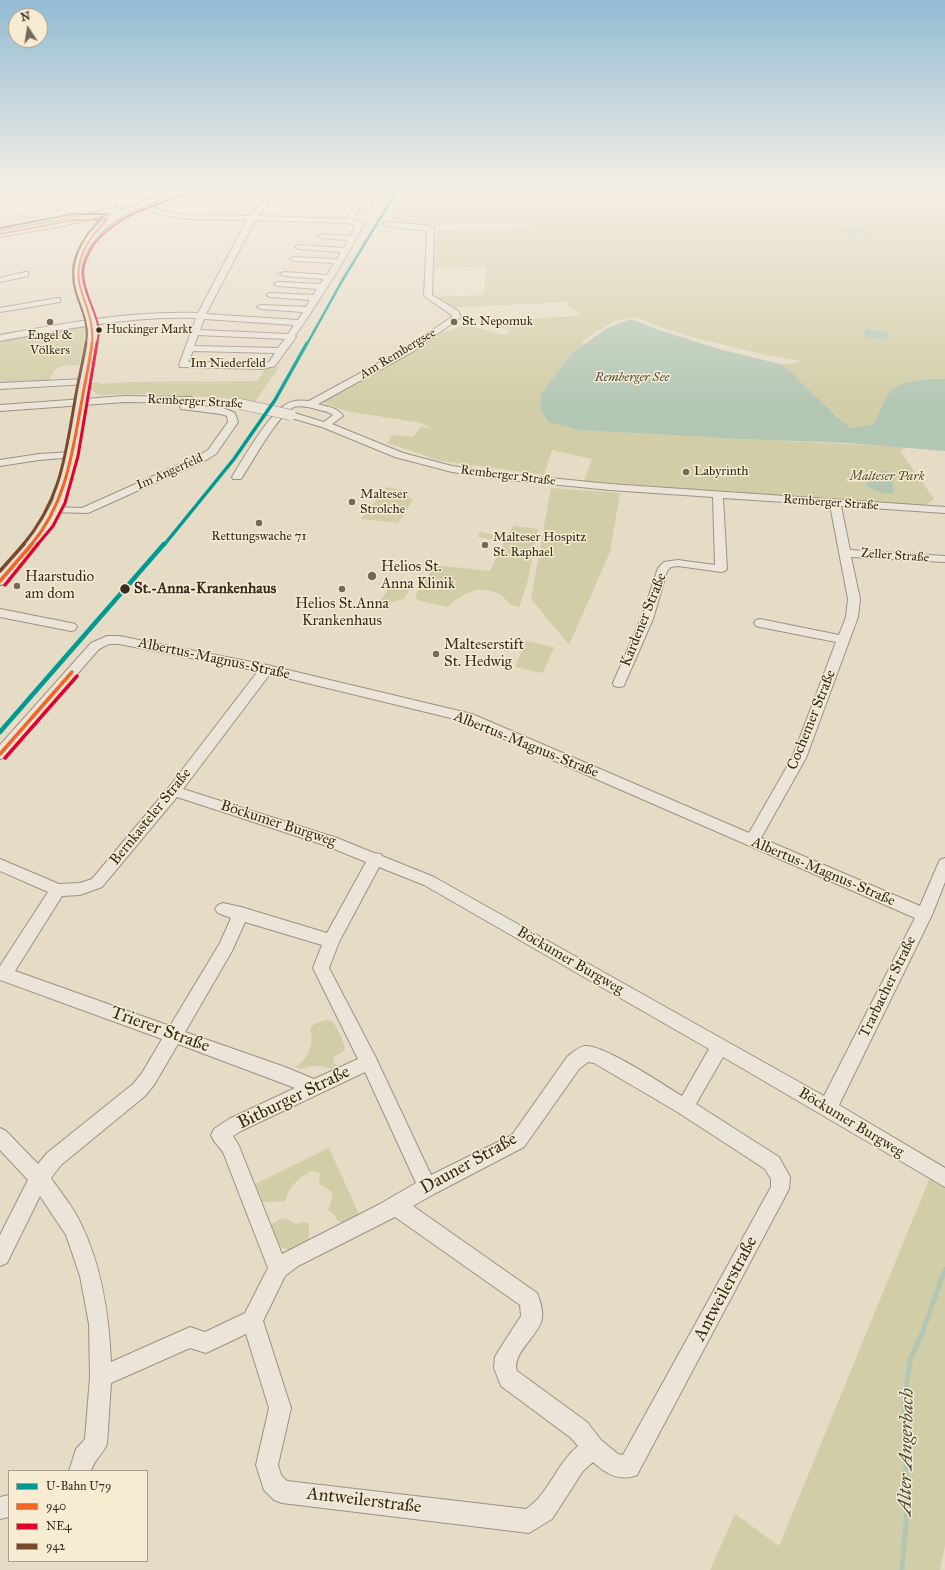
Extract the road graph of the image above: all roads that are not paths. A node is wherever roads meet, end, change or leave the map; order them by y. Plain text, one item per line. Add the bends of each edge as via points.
1 (79, 260) edge
2 (230, 260) edge
3 (313, 260) edge
4 (430, 260) edge
5 (338, 262) joint
6 (25, 274) dead end
7 (284, 274) dead end
8 (329, 276) junction
9 (0, 280) edge
10 (278, 284) dead end
11 (323, 287) junction
12 (270, 295) dead end
13 (316, 298) junction
14 (57, 300) dead end
15 (261, 307) dead end
16 (0, 310) edge
17 (310, 310) junction
18 (202, 316) junction
19 (93, 322) junction
20 (300, 323) junction
21 (195, 332) junction
22 (292, 337) junction
23 (0, 338) edge
24 (189, 348) junction
25 (282, 351) junction
26 (85, 382) junction
27 (0, 386) edge
28 (183, 400) junction
29 (81, 402) junction
30 (311, 404) junction
31 (0, 408) edge
32 (325, 425) junction
33 (72, 455) junction
34 (0, 463) edge
35 (237, 477) dead end
36 (718, 494) junction
37 (835, 504) junction
38 (55, 510) junction
39 (945, 510) edge
40 (845, 553) junction
41 (945, 560) edge
42 (0, 581) edge
43 (0, 614) edge
44 (760, 623) dead end
45 (71, 627) dead end
46 (844, 640) junction
47 (267, 669) junction
48 (619, 684) dead end
49 (0, 754) edge
50 (174, 791) junction
51 (752, 841) junction
52 (376, 858) junction
53 (945, 864) edge
54 (0, 865) edge
55 (58, 890) junction
56 (223, 908) dead end
57 (241, 913) junction
58 (924, 915) junction
59 (330, 941) junction
60 (2, 973) edge
61 (174, 1036) junction
62 (720, 1047) junction
63 (368, 1062) junction
64 (315, 1088) junction
65 (685, 1107) junction
66 (828, 1108) junction
67 (0, 1138) edge
68 (39, 1178) junction
69 (945, 1178) edge
70 (427, 1187) junction
71 (396, 1206) junction
72 (0, 1256) edge
73 (278, 1270) junction
74 (252, 1320) junction
75 (101, 1377) junction
76 (593, 1448) junction
77 (80, 1470) edge

1 - 19 main road via 79,284
2 - 18 street, Im Niederfeld
3 - 5 street
4 - 30 street, Am Rembergsee via 428,296 455,313 457,317 411,349
5 - 8 street, Im Niederfeld
6 - 9 street
7 - 8 street
8 - 11 street, Im Niederfeld
10 - 11 street
11 - 13 street, Im Niederfeld
12 - 13 street
13 - 17 street, Im Niederfeld
14 - 16 street
15 - 17 street
17 - 20 street, Im Niederfeld
18 - 19 street via 162,315
18 - 20 street
18 - 21 street, Im Niederfeld
19 - 23 street
19 - 26 main road
20 - 22 street, Im Niederfeld
21 - 22 street, Im Niederfeld
21 - 24 street, Im Niederfeld
22 - 25 street, Im Niederfeld
24 - 25 street, Im Niederfeld
24 - 25 street, Im Niederfeld via 184,365 262,366 272,364
26 - 27 street
26 - 29 main road
28 - 29 street, Remberger Straße
28 - 32 street, Remberger Straße, bridge via 240,404 291,414
28 - 38 street, Im Angerfeld via 184,407 223,411 232,415 233,422 212,452 84,512
29 - 31 street, Remberger Straße
29 - 33 main road
30 - 32 street via 337,414 336,419
30 - 35 street via 288,406 276,419
32 - 36 street, Remberger Straße via 399,455 452,469 610,487
33 - 34 street
33 - 38 main road
36 - 37 street, Remberger Straße
36 - 48 street, Kardener Straße via 721,569 678,563 668,564 662,570 646,619
37 - 39 street, Remberger Straße
37 - 40 street, Cochemer Straße
38 - 42 main road
40 - 41 street, Zeller Straße
40 - 46 street, Cochemer Straße via 854,599 852,617
43 - 45 street
44 - 46 street
46 - 51 street, Cochemer Straße via 799,758
47 - 49 street, Albertus-Magnus-Straße via 119,640 107,640 95,646
47 - 50 street, Bernkasteler Straße
47 - 51 street, Albertus-Magnus-Straße via 467,717
50 - 52 street, Böckumer Burgweg
50 - 55 street, Bernkasteler Straße via 97,883 80,889
51 - 58 street, Albertus-Magnus-Straße
52 - 59 street, Bitburger Straße
52 - 62 street, Böckumer Burgweg via 429,881
53 - 58 street, Trarbacher Straße
54 - 55 street, Bernkasteler Straße
55 - 60 street, Trierer Straße
56 - 57 street
57 - 59 street
57 - 61 street via 226,946
58 - 66 street, Trarbacher Straße
59 - 63 street, Bitburger Straße via 321,968
60 - 61 street, Trierer Straße
61 - 64 street, Trierer Straße
61 - 68 street via 139,1090 54,1159
62 - 65 street
62 - 66 street, Böckumer Burgweg
63 - 64 street, Bitburger Straße
63 - 70 street, Bitburger Straße
64 - 73 street, Bitburger Straße via 235,1125 220,1135 230,1146
65 - 70 street, Dauner Straße via 597,1055 585,1054 573,1063 518,1141
65 - 76 street, Antweilerstraße via 772,1163 781,1177 780,1189 629,1467 614,1465
66 - 69 street, Böckumer Burgweg
67 - 68 street
68 - 72 street
68 - 75 street via 74,1230 90,1276 99,1324
70 - 71 street, Dauner Straße
71 - 73 street, Dauner Straße via 291,1259
71 - 76 street, Antweilerstraße via 530,1300 532,1318 506,1356 505,1368 509,1378 579,1430
73 - 74 street, Dauner Straße
74 - 75 street via 206,1343 190,1337
74 - 76 street, Antweilerstraße via 280,1408 267,1465 272,1482 282,1492 529,1521 544,1511 575,1463
75 - 77 street via 96,1444 84,1457

